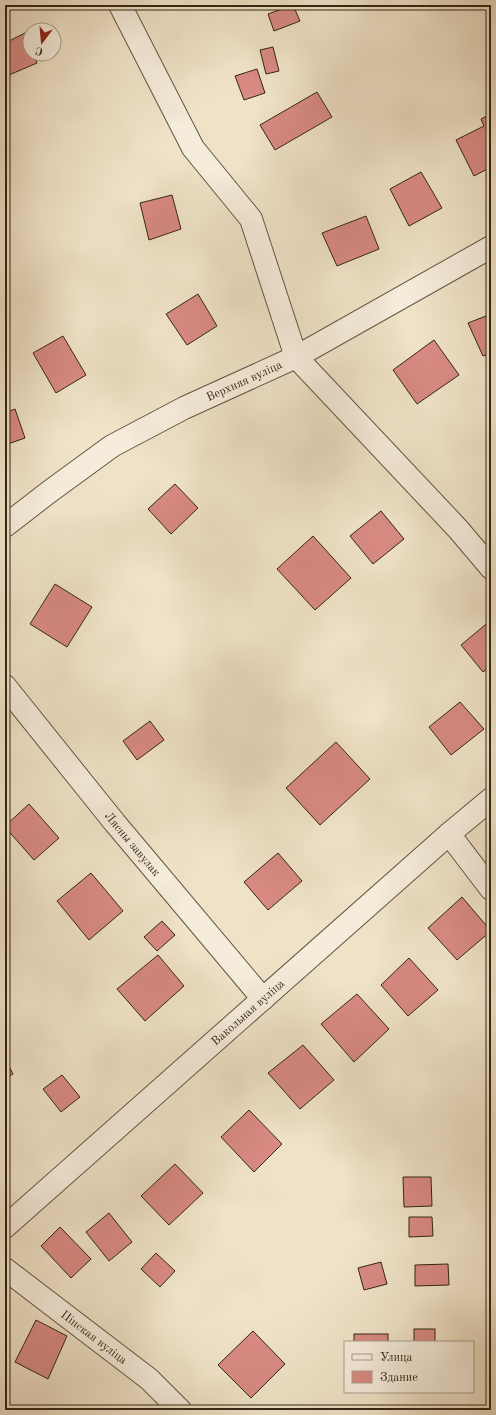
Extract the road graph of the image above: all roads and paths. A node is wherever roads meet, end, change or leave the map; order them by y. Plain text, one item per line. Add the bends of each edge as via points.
1 (120, 5) edge
2 (491, 247) edge
3 (296, 357) junction
4 (5, 526) edge
5 (491, 568) edge
6 (5, 686) edge
7 (491, 799) edge
8 (449, 834) junction
9 (491, 888) edge
10 (264, 999) junction
11 (5, 1227) edge
12 (5, 1269) edge
13 (180, 1410) edge

1 - 3 street via 193,148 251,220
2 - 3 street, Верхняя вуліца
3 - 4 street, Верхняя вуліца via 184,408 112,446
3 - 5 street via 458,529
6 - 10 street, Лясны завулак via 115,823
7 - 8 street, Вакольная вуліца
8 - 9 street
8 - 10 street, Вакольная вуліца
10 - 11 street, Вакольная вуліца
12 - 13 street, Пінская вуліца via 149,1379

